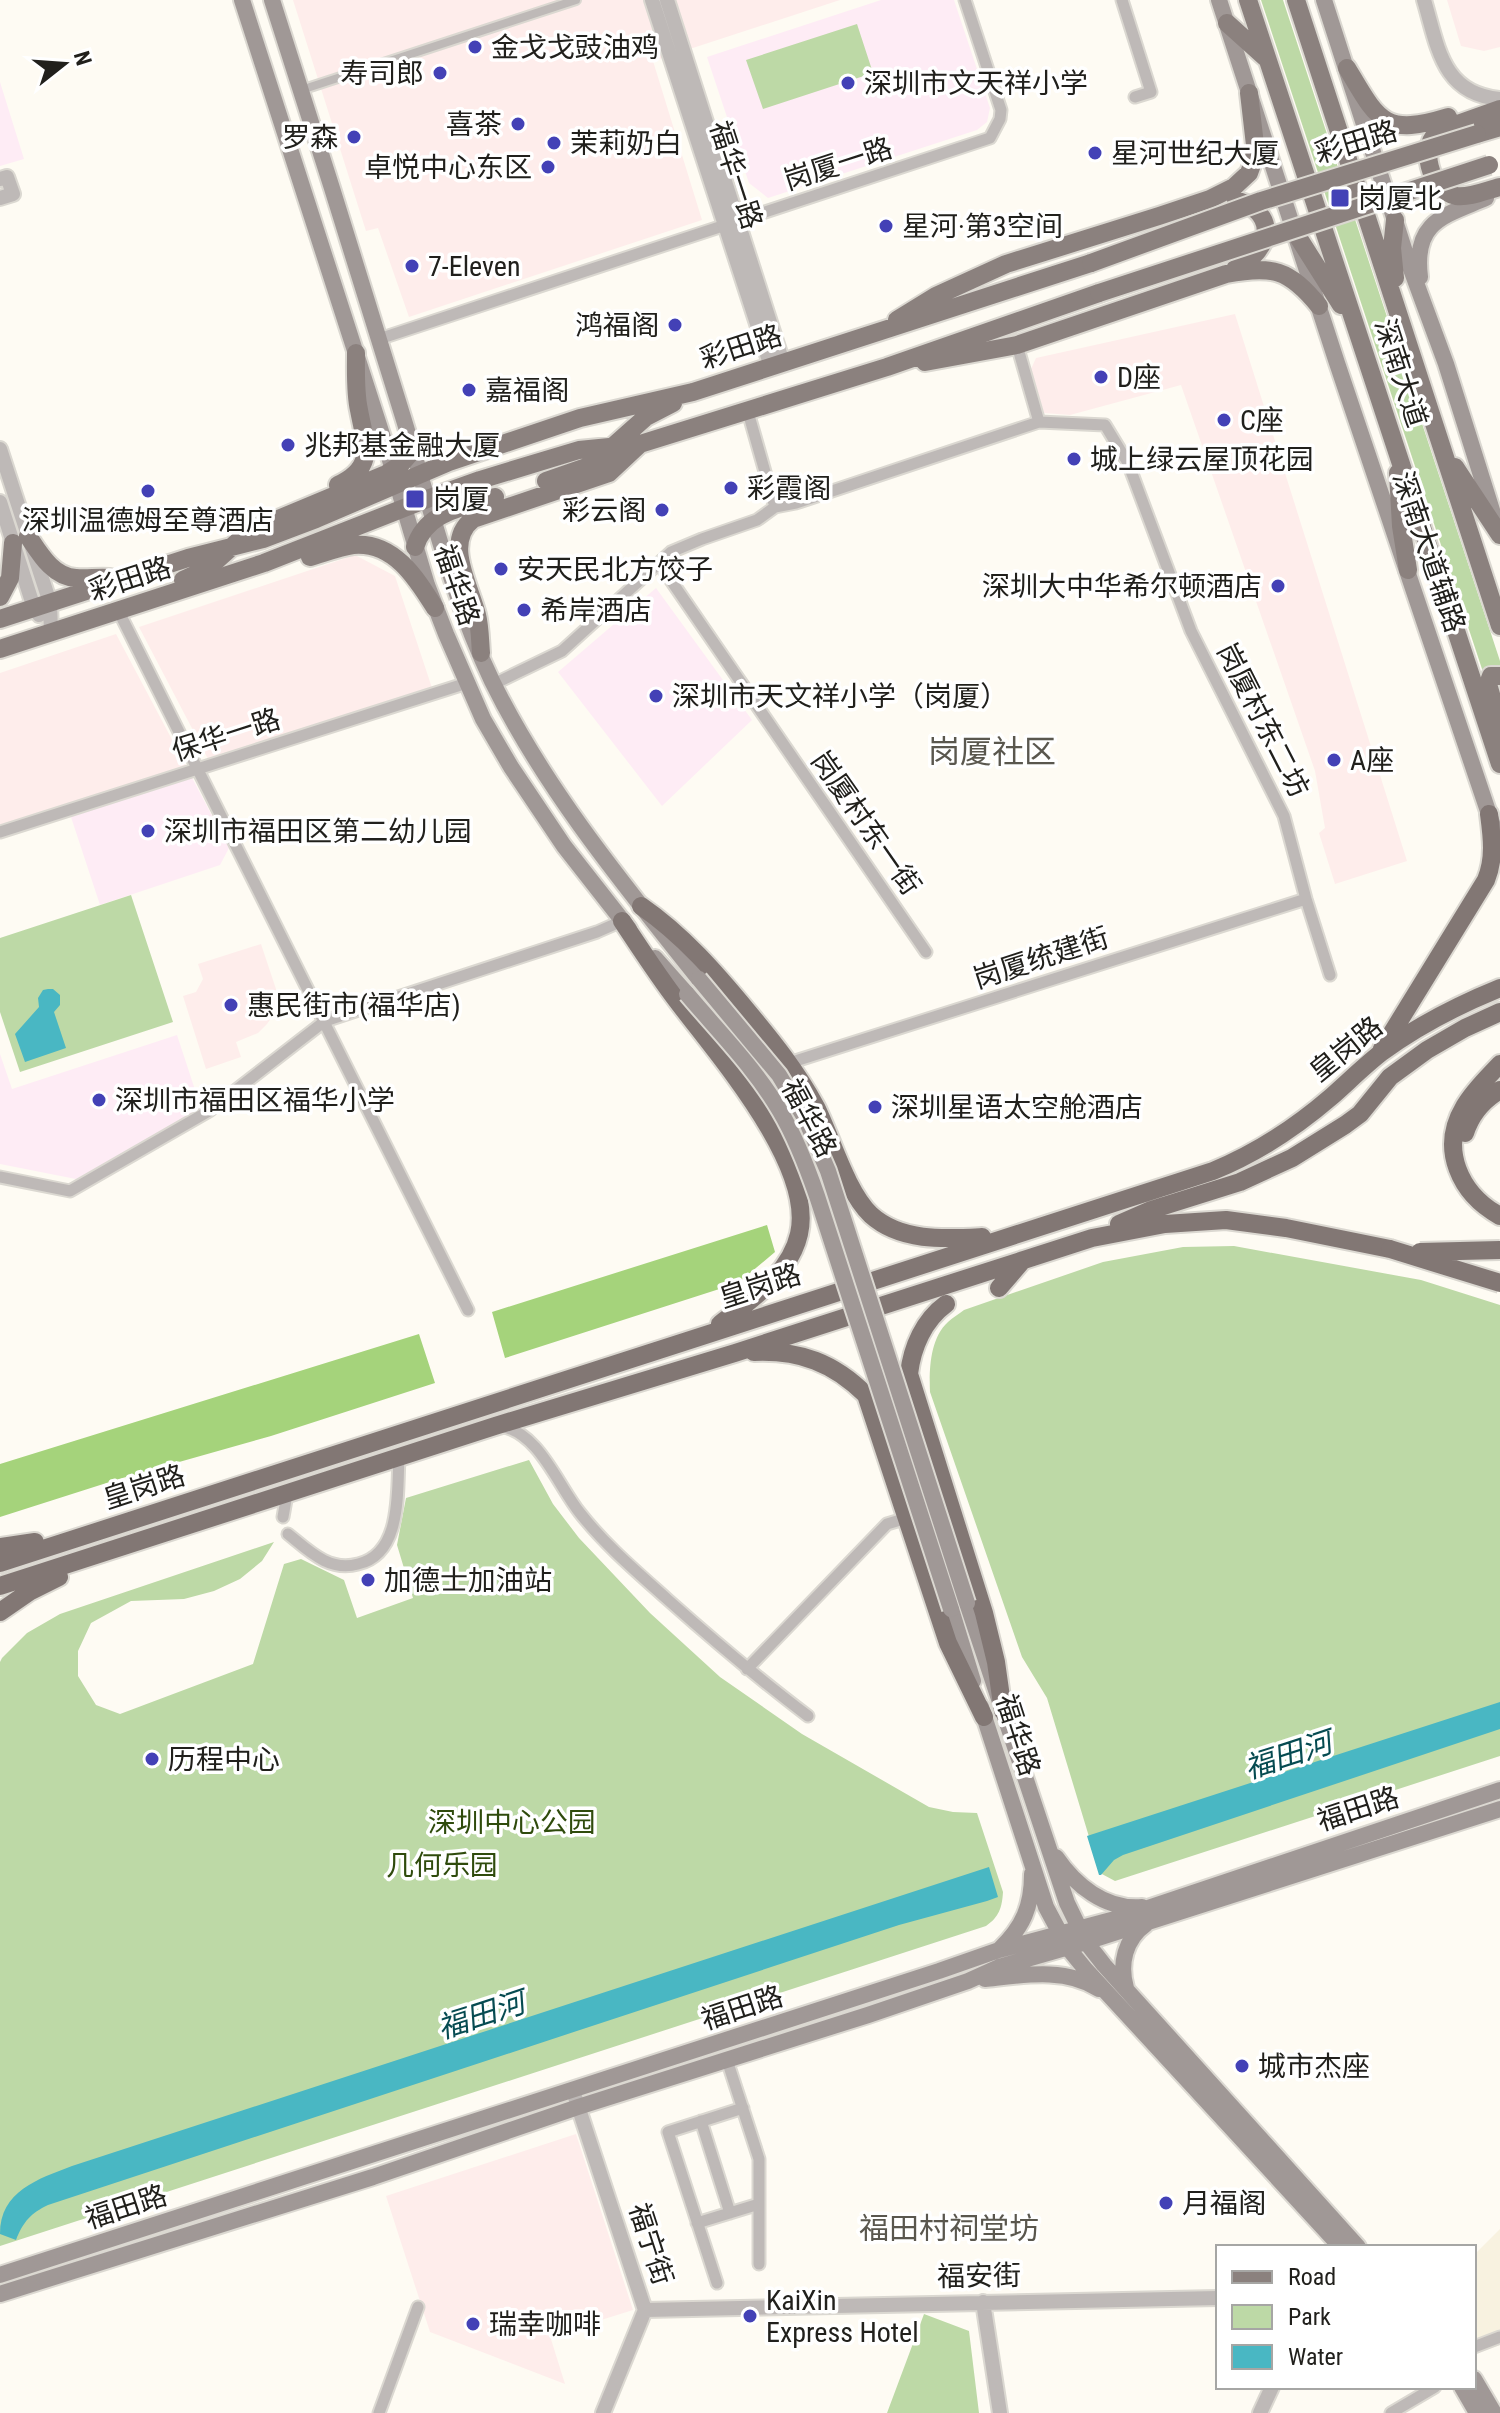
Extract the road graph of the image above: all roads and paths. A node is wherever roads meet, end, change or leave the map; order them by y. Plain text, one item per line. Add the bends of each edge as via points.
1 (242, 0) edge
2 (272, 0) edge
3 (576, 0) edge
4 (652, 0) edge
5 (667, 0) edge
6 (965, 0) edge
7 (1122, 0) edge
8 (1219, 0) edge
9 (1248, 0) edge
10 (1296, 0) edge
11 (1324, 0) edge
12 (1424, 0) edge
13 (1227, 23) junction
14 (1267, 60) junction
15 (1347, 68) junction
16 (301, 90) junction
17 (1249, 93) junction
18 (1135, 97) dead end
19 (1500, 100) edge
20 (1500, 109) edge
21 (1500, 127) edge
22 (1495, 164) edge
23 (0, 179) edge
24 (1500, 190) edge
25 (0, 198) edge
26 (1210, 199) junction
27 (1395, 220) junction
28 (732, 224) junction
29 (1298, 237) junction
30 (1226, 274) junction
31 (1319, 306) junction
32 (1397, 309) junction
33 (1428, 314) junction
34 (878, 331) junction
35 (1360, 338) junction
36 (379, 339) junction
37 (1017, 345) junction
38 (356, 353) junction
39 (777, 365) junction
40 (887, 367) junction
41 (751, 373) junction
42 (693, 392) junction
43 (748, 412) junction
44 (719, 419) junction
45 (1039, 422) junction
46 (640, 444) junction
47 (614, 445) junction
48 (1442, 448) junction
49 (0, 449) edge
50 (413, 450) junction
51 (1397, 450) junction
52 (420, 475) junction
53 (395, 477) junction
54 (427, 499) junction
55 (0, 502) edge
56 (405, 507) junction
57 (775, 507) junction
58 (433, 519) junction
59 (1500, 535) edge
60 (21, 539) junction
61 (230, 547) junction
62 (415, 547) junction
63 (188, 558) junction
64 (264, 563) junction
65 (659, 563) junction
66 (1408, 570) junction
67 (124, 579) junction
68 (0, 597) edge
69 (42, 605) junction
70 (435, 608) junction
71 (127, 609) junction
72 (0, 619) edge
73 (1500, 626) edge
74 (51, 633) junction
75 (0, 649) edge
76 (481, 653) junction
77 (1500, 676) edge
78 (467, 683) junction
79 (494, 684) junction
80 (1500, 726) edge
81 (1500, 764) edge
82 (198, 769) junction
83 (1489, 814) junction
84 (0, 832) edge
85 (1500, 847) edge
86 (1306, 899) junction
87 (641, 906) junction
88 (622, 921) junction
89 (926, 952) dead end
90 (1330, 975) dead end
91 (1500, 988) edge
92 (1500, 1012) edge
93 (325, 1021) junction
94 (1379, 1055) junction
95 (789, 1063) junction
96 (1500, 1064) edge
97 (1500, 1090) edge
98 (846, 1175) junction
99 (0, 1177) edge
100 (797, 1193) junction
101 (1488, 1198) edge
102 (1500, 1216) edge
103 (1008, 1236) junction
104 (1092, 1238) junction
105 (1390, 1249) junction
106 (1500, 1250) edge
107 (1024, 1259) junction
108 (1500, 1283) edge
109 (999, 1288) dead end
110 (946, 1304) dead end
111 (468, 1310) dead end
112 (709, 1332) junction
113 (735, 1353) junction
114 (918, 1402) junction
115 (874, 1412) junction
116 (495, 1426) junction
117 (399, 1457) junction
118 (907, 1518) junction
119 (109, 1528) junction
120 (288, 1534) dead end
121 (0, 1547) edge
122 (96, 1555) junction
123 (0, 1563) edge
124 (0, 1586) edge
125 (959, 1606) junction
126 (0, 1612) edge
127 (747, 1669) junction
128 (1003, 1711) junction
129 (808, 1716) dead end
130 (984, 1717) junction
131 (1500, 1790) edge
132 (1500, 1809) edge
133 (1047, 1844) junction
134 (1032, 1863) junction
135 (1155, 1906) junction
136 (1147, 1922) junction
137 (1083, 1935) junction
138 (1063, 1940) junction
139 (999, 1950) junction
140 (968, 1981) junction
141 (1129, 1993) junction
142 (1110, 1996) junction
143 (727, 2060) junction
144 (572, 2089) junction
145 (578, 2107) junction
146 (743, 2108) junction
147 (701, 2121) junction
148 (759, 2204) junction
149 (730, 2213) junction
150 (697, 2223) junction
151 (1349, 2245) edge
152 (1349, 2245) edge
153 (759, 2264) dead end
154 (0, 2275) edge
155 (717, 2283) dead end
156 (0, 2294) edge
157 (1216, 2298) edge
158 (983, 2302) junction
159 (418, 2307) dead end
160 (645, 2310) junction
161 (1500, 2337) edge
162 (1476, 2346) edge
163 (1476, 2382) edge
164 (1271, 2389) edge
165 (1432, 2389) edge
166 (1463, 2389) edge
167 (379, 2413) edge
168 (603, 2413) edge
169 (1000, 2413) edge
170 (1260, 2413) edge
171 (1390, 2413) edge
172 (1477, 2413) edge
173 (1494, 2413) edge

1 - 38 main road, 福华路
2 - 16 main road, 福华路
3 - 16 street
4 - 28 street, 福华一路
5 - 28 street, 福华一路
6 - 28 street, 岗厦一路 via 1001,110 990,138
7 - 18 street via 1151,92
8 - 13 main road, 深南大道辅路
9 - 14 main road, 深南大道
10 - 32 main road, 深南大道
11 - 15 main road
12 - 19 street via 1456,82
13 - 14 main road
13 - 17 main road, 深南大道辅路
14 - 35 main road, 深南大道
15 - 19 main road via 1373,111 1400,126 1424,125
15 - 27 main road
16 - 36 main road, 福华路
17 - 26 main road via 1252,167 1234,187
17 - 29 main road, 深南大道辅路
20 - 24 main road via 1434,134 1429,151 1436,181 1447,192 1465,196
21 - 34 main road, 彩田路, bridge via 1261,201 1091,263
22 - 40 main road, 彩田路, bridge
23 - 25 street via 7,177 13,194
24 - 33 main road via 1445,214 1427,232 1419,270
26 - 30 main road via 1246,203 1257,211 1266,233 1256,257
26 - 34 main road via 996,268
27 - 32 main road
27 - 33 main road
28 - 36 street, 岗厦一路
28 - 39 street, 福华一路
29 - 31 main road, 深南大道辅路
29 - 35 main road
30 - 31 main road via 1272,270 1293,280
30 - 37 main road
31 - 66 main road, 深南大道辅路
32 - 48 main road, 深南大道
33 - 59 main road
34 - 39 main road, 彩田路
35 - 51 main road, 深南大道
36 - 50 main road, 福华路
37 - 40 main road
37 - 45 street
38 - 53 main road, 福华路
38 - 63 main road via 358,403 367,443 358,472 341,484 265,513
39 - 41 main road, 彩田路
40 - 43 main road, 彩田路
41 - 42 main road, 彩田路
41 - 44 main road via 724,393 681,411 685,420
42 - 47 main road via 646,417
42 - 52 main road, 彩田路 via 580,418
43 - 44 main road, 彩田路
43 - 57 street
44 - 46 main road, 彩田路
45 - 57 street
45 - 86 street, 岗厦村东二坊 via 1105,425 1128,463 1191,631 1284,816
46 - 47 main road, 彩田路
46 - 76 main road, 彩田路 via 609,473 480,515 462,531 459,555 478,618
47 - 54 main road, 彩田路 via 579,450
47 - 58 main road via 592,465
48 - 59 main road
48 - 73 main road, 深南大道
49 - 60 street
50 - 52 main road, 福华路
50 - 53 main road
51 - 66 main road
51 - 81 main road, 深南大道
52 - 53 main road, 彩田路
52 - 54 main road, 福华路
53 - 56 main road, 福华路
53 - 61 main road, 彩田路 via 303,524
54 - 56 main road, 彩田路
54 - 58 main road, 福华路
55 - 60 street
56 - 62 main road, 福华路
56 - 64 main road, 彩田路
57 - 65 street via 757,520 671,552
58 - 62 main road
58 - 76 main road, 福华路
60 - 67 main road via 65,576
60 - 68 main road
60 - 69 street
61 - 63 main road, 彩田路
61 - 71 main road via 207,569
62 - 70 main road, 福华路
63 - 67 main road, 彩田路
64 - 70 main road via 306,559 352,545 379,548 404,564
64 - 71 main road, 彩田路
65 - 79 street via 562,651
65 - 89 street, 岗厦村东一街
66 - 83 main road, 深南大道辅路
67 - 69 main road, 彩田路
69 - 72 main road, 彩田路
69 - 74 street
70 - 78 main road, 福华路
71 - 74 main road, 彩田路
71 - 82 street
74 - 75 main road, 彩田路
76 - 79 main road, 福华路
77 - 80 main road via 1491,676 1488,684
78 - 82 street, 保华一路
78 - 88 main road, 福华路 via 539,810
79 - 87 main road, 福华路 via 562,796
82 - 84 street, 保华一路
82 - 93 street
83 - 85 main road, 深南大道辅路
83 - 94 highway via 1490,870
86 - 90 street, 岗厦村东二坊
86 - 95 street, 岗厦统建街
87 - 95 highway via 690,945
87 - 125 main road, 福华路, bridge via 779,1075 816,1141
88 - 93 street
88 - 100 highway via 754,1102
88 - 125 main road, 福华路, bridge via 754,1073 798,1144
91 - 94 highway, 皇岗路 via 1433,1019
92 - 104 highway via 1445,1038 1409,1063 1390,1077 1360,1114 1310,1148 1258,1174 1151,1210
93 - 99 street via 209,1111 70,1191
93 - 111 street
94 - 103 highway, 皇岗路 via 1298,1124 1257,1151 1213,1171
95 - 98 highway via 817,1109
96 - 101 highway via 1465,1105 1453,1137 1462,1181
97 - 101 highway via 1474,1113 1465,1135 1466,1161
98 - 100 highway via 846,1190 830,1207 808,1204
98 - 103 highway via 872,1215 896,1229 922,1237
100 - 112 highway via 802,1219 791,1255 754,1298
101 - 102 highway
103 - 112 highway, 皇岗路
104 - 105 highway, 皇岗路 via 1165,1224 1226,1220
104 - 107 highway, 皇岗路
105 - 106 highway, 皇岗路, bridge
105 - 108 highway, bridge
107 - 109 highway
107 - 113 highway, 皇岗路
110 - 114 highway via 928,1322 911,1361 909,1374
112 - 119 highway, 皇岗路
113 - 115 highway via 788,1355 833,1367 866,1395
113 - 116 highway, 皇岗路
114 - 115 highway via 908,1392 893,1391 880,1399
114 - 128 highway via 984,1613
115 - 118 highway
116 - 117 highway, 皇岗路
116 - 127 street via 528,1439 587,1521
117 - 120 street via 393,1521 375,1558 335,1565
117 - 122 highway, 皇岗路
118 - 127 street via 887,1524
118 - 130 highway via 948,1643
119 - 121 highway
119 - 123 highway, 皇岗路
122 - 124 highway, 皇岗路
122 - 126 highway
125 - 128 main road, 福华路
125 - 130 main road, 福华路
127 - 129 street
128 - 133 main road, 福华路
130 - 134 main road, 福华路
131 - 135 main road, 福田路
132 - 136 main road, 福田路
133 - 135 main road via 1088,1891 1105,1901 1134,1908
133 - 137 main road, 福华路
134 - 138 main road, 福华路
134 - 139 main road via 1024,1919
135 - 137 main road, 福田路
136 - 137 main road, 福田路
136 - 141 main road via 1125,1954 1123,1977
137 - 138 main road, 福田路
137 - 141 main road, 福华路
138 - 139 main road, 福田路
138 - 140 main road, 福田路
138 - 142 main road, 福华路
139 - 144 main road, 福田路
140 - 142 main road via 1059,1976
140 - 143 main road, 福田路
141 - 151 main road, 福华路
142 - 152 main road, 福华路
143 - 145 main road, 福田路
143 - 146 street
144 - 145 street, 福宁街
144 - 154 main road, 福田路
145 - 156 main road, 福田路
145 - 160 street, 福宁街
146 - 147 street
146 - 148 street via 759,2159
147 - 149 street
147 - 150 street via 668,2132
148 - 149 street
148 - 153 street
149 - 150 street
150 - 155 street
157 - 158 street, 福安街
158 - 160 street, 福安街
158 - 169 street
159 - 167 street
160 - 168 street, 福宁街
161 - 162 street
163 - 173 main road
164 - 170 street
165 - 171 street
166 - 172 main road

